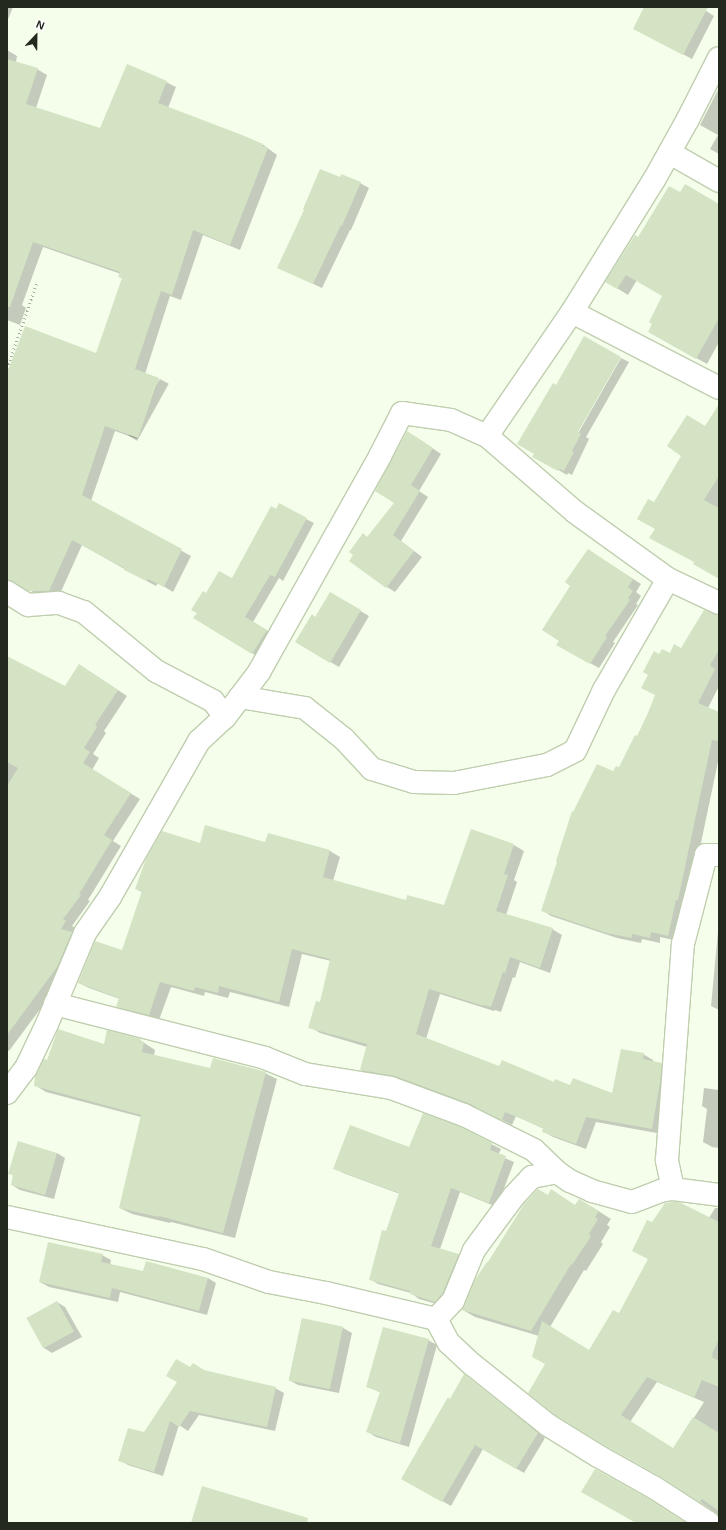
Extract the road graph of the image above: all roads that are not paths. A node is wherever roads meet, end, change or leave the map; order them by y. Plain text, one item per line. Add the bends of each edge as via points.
1 (719, 58) edge
2 (670, 153) junction
3 (719, 182) edge
4 (572, 312) junction
5 (719, 388) edge
6 (487, 436) junction
7 (668, 579) junction
8 (7, 592) edge
9 (719, 603) edge
10 (240, 697) junction
11 (225, 718) junction
12 (719, 855) edge
13 (55, 1004) junction
14 (7, 1093) edge
15 (557, 1172) junction
16 (673, 1189) junction
17 (719, 1195) edge
18 (7, 1217) edge
19 (436, 1319) junction
20 (709, 1523) edge

1 - 2 street
2 - 3 street
2 - 4 street
4 - 5 street
4 - 6 street
6 - 7 street via 575,512
6 - 10 street via 451,420 402,413 259,672
7 - 9 street
7 - 10 street via 604,690 575,751 547,765 454,783 414,782 372,769 344,739 305,708
8 - 11 street via 28,606 59,603 84,612 156,671 213,701
10 - 11 street
11 - 13 street via 199,741 110,897 85,933
12 - 16 street via 706,855 683,944 667,1160
13 - 14 street via 26,1068
13 - 15 street via 258,1056 305,1074 391,1088 464,1115 534,1150
15 - 16 street via 592,1191 632,1202 660,1191
15 - 19 street via 532,1177 514,1196 474,1250 453,1301
16 - 17 street
18 - 19 street via 203,1258 270,1282
19 - 20 street via 449,1343 548,1425

